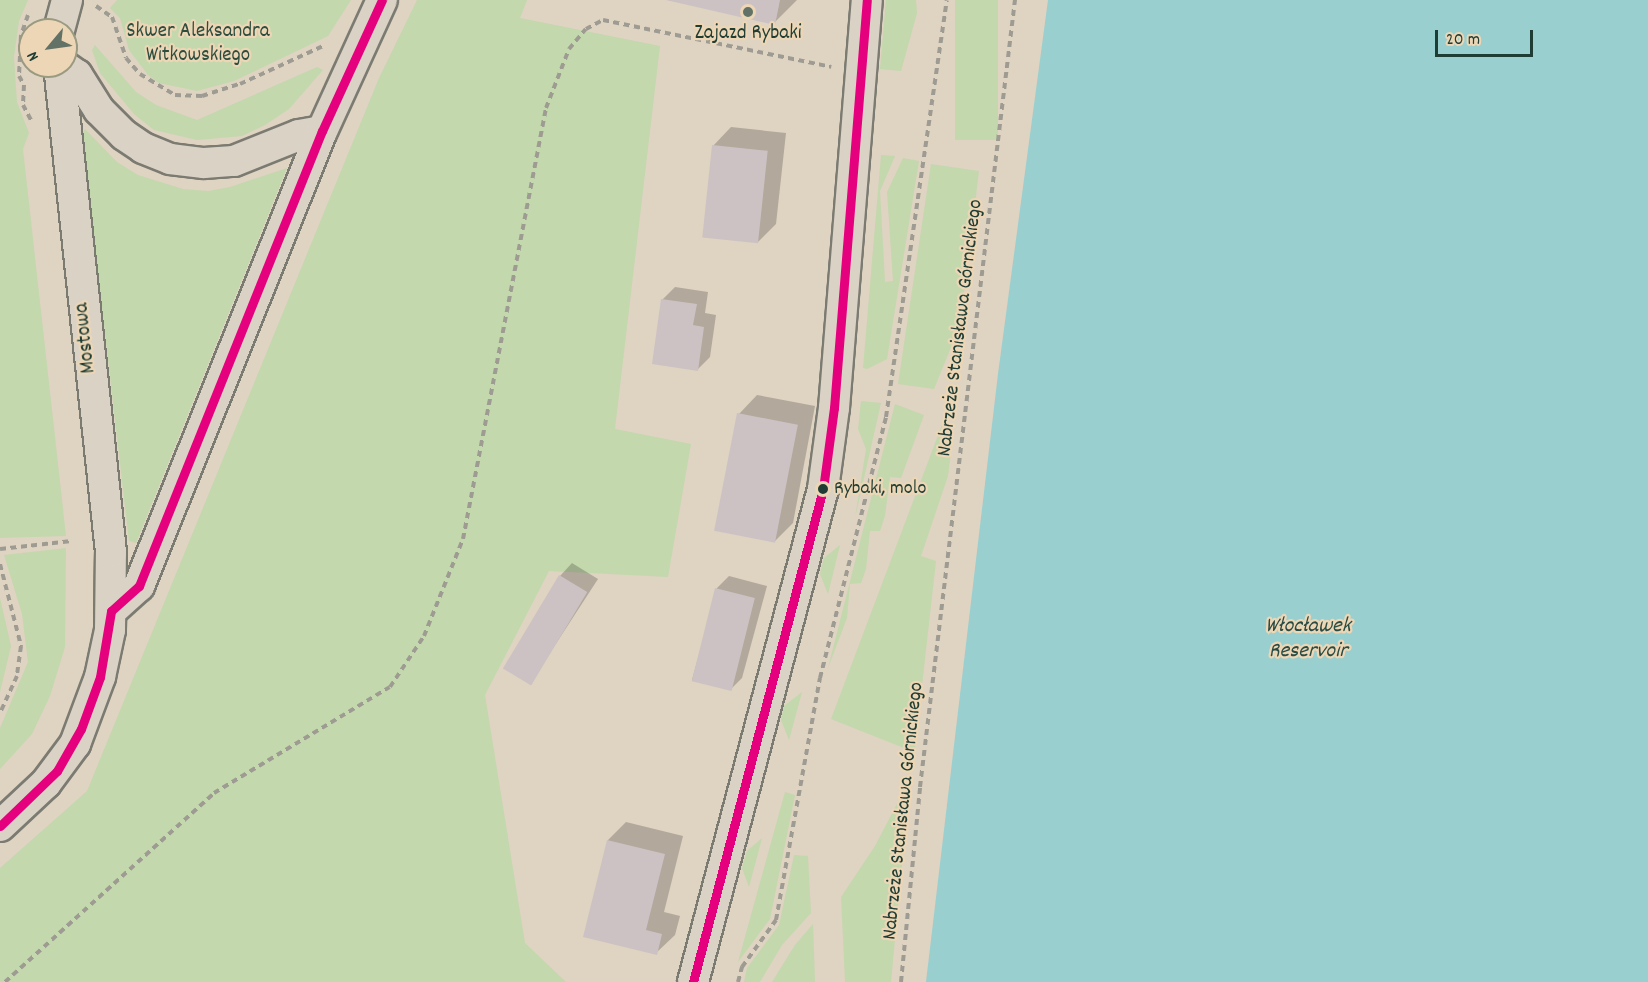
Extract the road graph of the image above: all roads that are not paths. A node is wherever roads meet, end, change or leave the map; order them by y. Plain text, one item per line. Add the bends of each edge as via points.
1 (382, 0) edge
2 (867, 0) edge
3 (80, 2) edge
4 (68, 18) edge
5 (78, 77) edge
6 (60, 78) edge
7 (322, 131) junction
8 (111, 611) junction
9 (0, 826) edge
10 (693, 982) edge

1 - 7 street
2 - 10 street via 834,408 823,489
3 - 4 street
5 - 7 street via 99,110 124,135 170,159 234,161 299,135
6 - 8 street, Mostowa via 111,552
7 - 8 street via 139,586
8 - 9 street, Mostowa via 100,677 75,744 46,783

